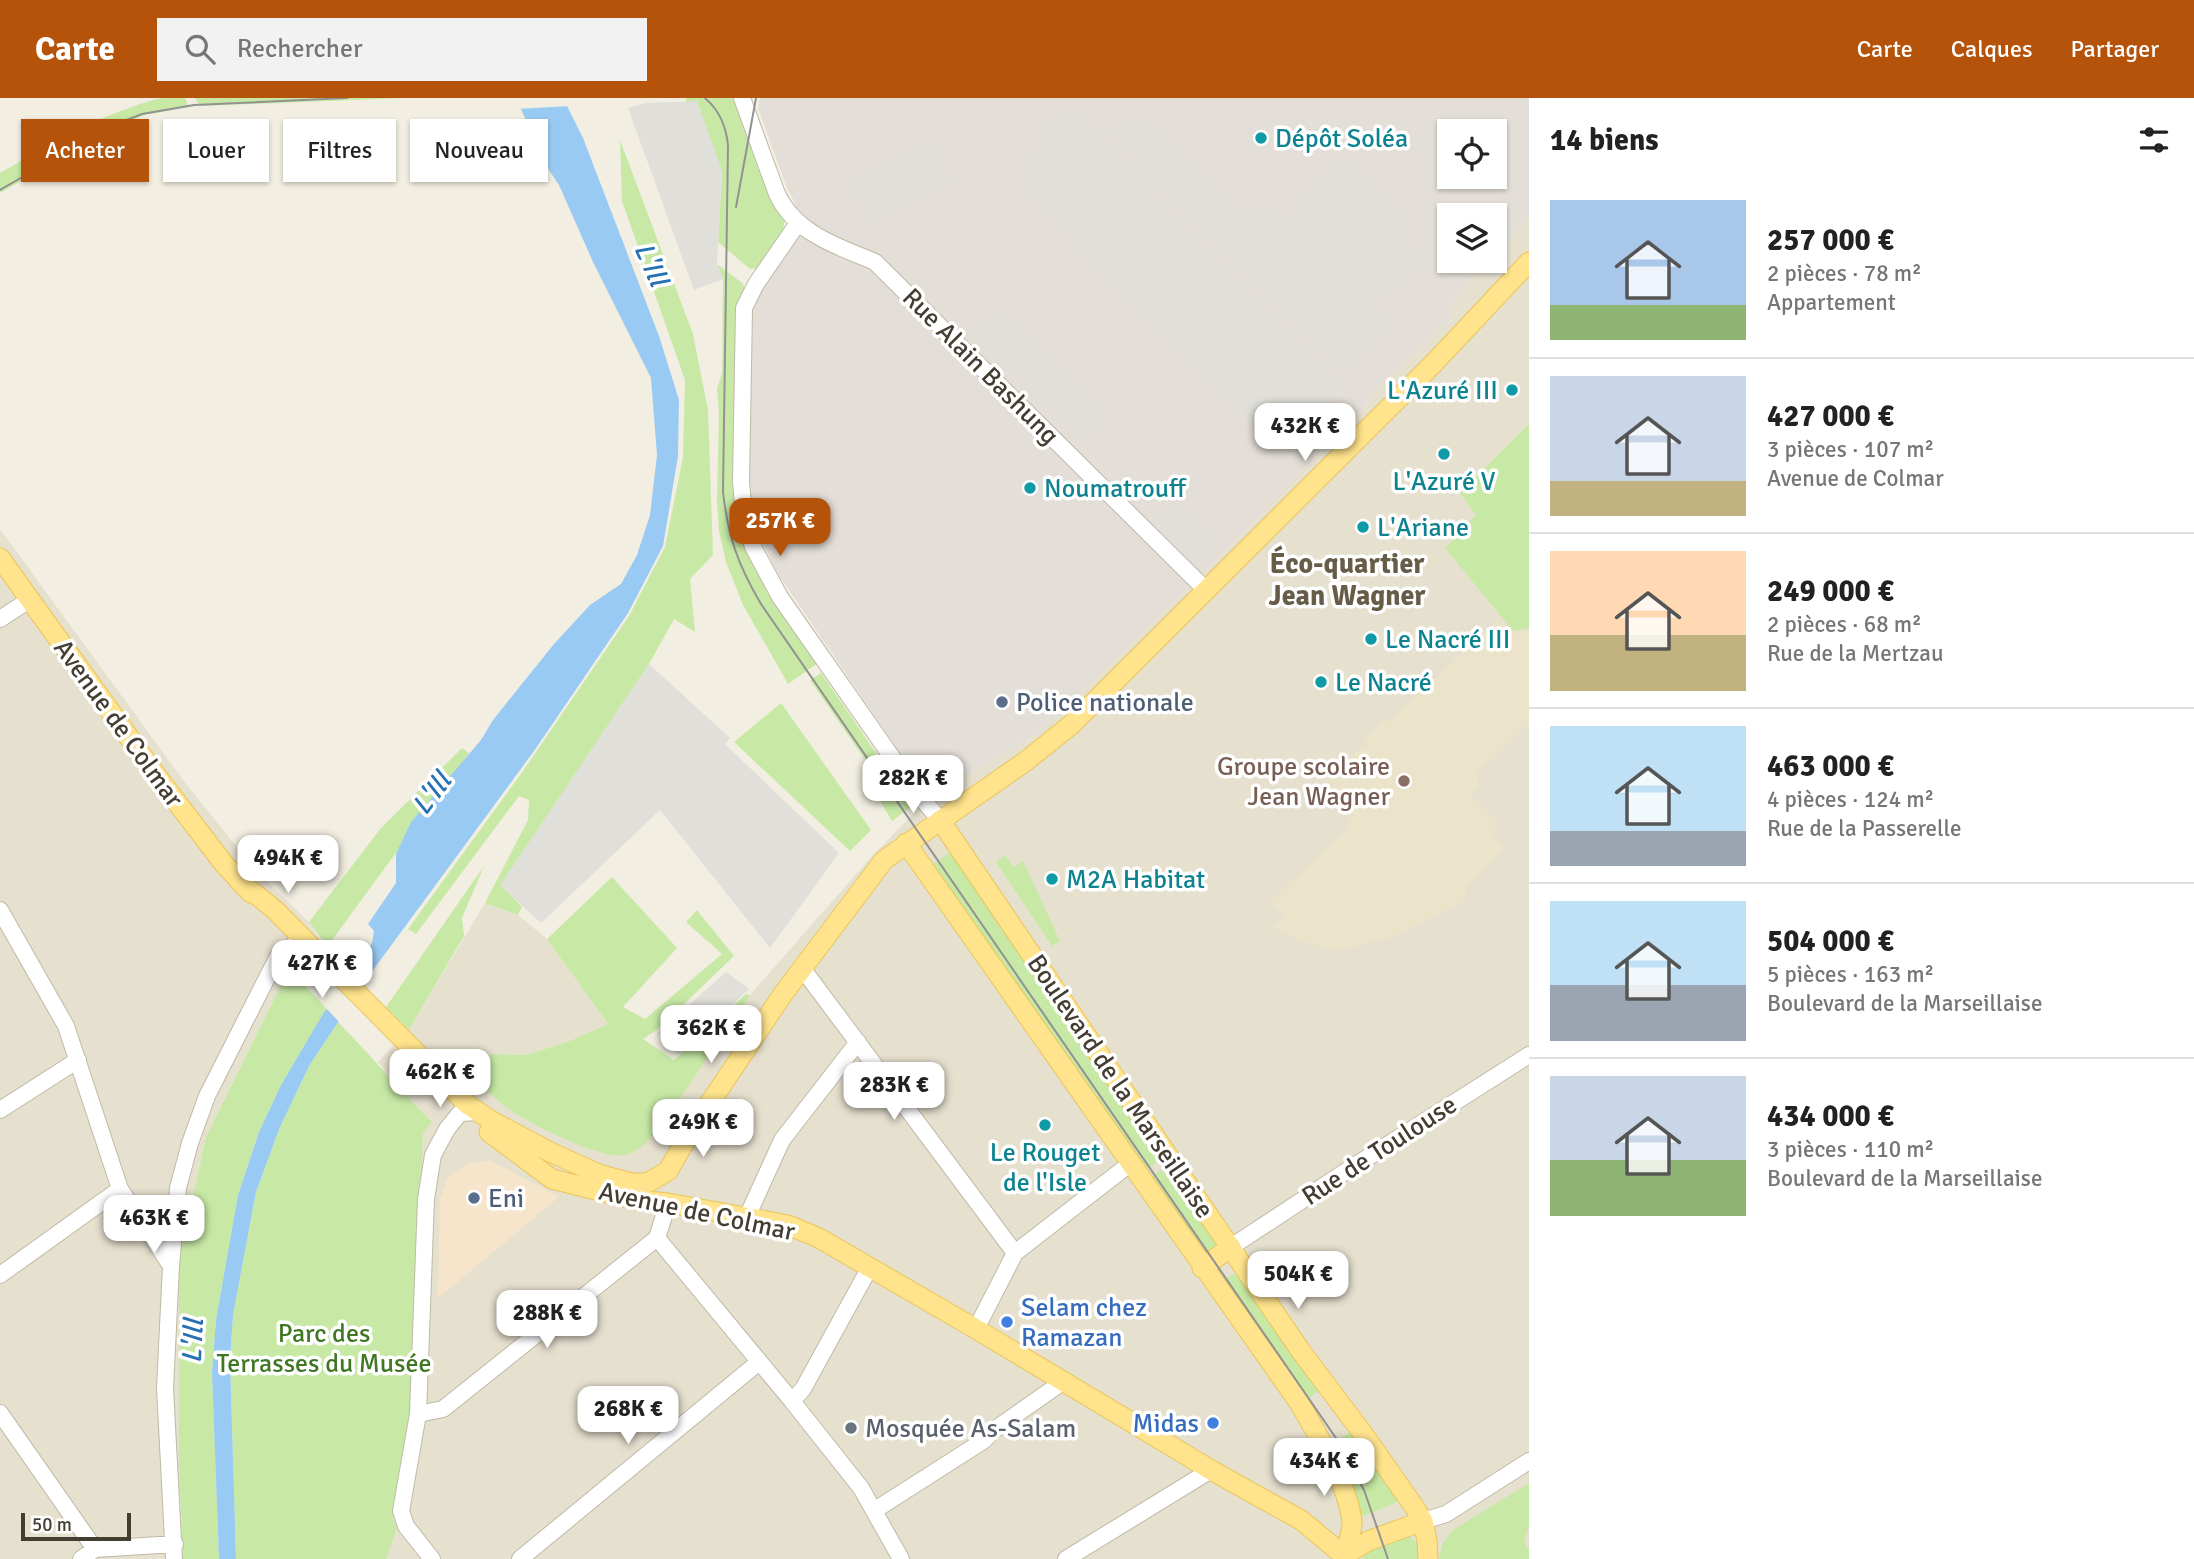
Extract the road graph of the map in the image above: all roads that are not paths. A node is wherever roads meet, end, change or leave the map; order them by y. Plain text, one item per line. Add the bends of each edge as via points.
1 (742, 98) edge
2 (798, 223) junction
3 (1529, 262) edge
4 (0, 558) edge
5 (1207, 591) junction
6 (29, 600) junction
7 (0, 619) edge
8 (940, 820) junction
9 (906, 843) junction
10 (0, 910) edge
11 (303, 945) junction
12 (802, 968) junction
13 (858, 1042) junction
14 (397, 1043) junction
15 (1529, 1055) edge
16 (78, 1060) junction
17 (0, 1110) edge
18 (469, 1113) junction
19 (691, 1131) junction
20 (1131, 1163) junction
21 (668, 1171) junction
22 (640, 1183) junction
23 (120, 1189) junction
24 (668, 1203) junction
25 (135, 1212) junction
26 (747, 1217) junction
27 (175, 1219) junction
28 (657, 1238) junction
29 (1231, 1247) junction
30 (1015, 1253) junction
31 (171, 1266) junction
32 (870, 1267) junction
33 (1202, 1268) junction
34 (0, 1275) edge
35 (976, 1329) junction
36 (759, 1362) junction
37 (1064, 1381) junction
38 (792, 1401) junction
39 (0, 1413) edge
40 (418, 1414) junction
41 (1529, 1461) edge
42 (1211, 1470) junction
43 (875, 1510) junction
44 (1423, 1521) junction
45 (95, 1549) junction
46 (174, 1552) edge
47 (1346, 1557) edge
48 (81, 1559) edge
49 (432, 1559) edge
50 (520, 1559) edge
51 (901, 1559) edge
52 (1066, 1559) edge
53 (1428, 1559) edge

1 - 2 street via 777,194
2 - 5 street, Rue Alain Bashung via 875,262
2 - 8 street via 744,308 744,514 753,547 780,597
3 - 5 main road
4 - 6 main road, Avenue de Colmar
5 - 8 main road via 1072,724
6 - 7 street
6 - 11 main road, Avenue de Colmar via 224,864
8 - 9 main road
8 - 29 main road, Boulevard de la Marseillaise
9 - 12 main road via 884,860
9 - 20 main road, Boulevard de la Marseillaise
10 - 16 street via 58,1009
11 - 14 main road, Avenue de Colmar
11 - 14 main road, Avenue de Colmar via 369,1020
11 - 27 street via 278,956 207,1096 178,1188
12 - 13 street
12 - 19 main road
13 - 26 street via 782,1140
13 - 30 street
14 - 18 main road, Avenue de Colmar
15 - 29 street, Rue de Toulouse
16 - 17 street
16 - 23 street
18 - 22 main road, Avenue de Colmar via 601,1175
18 - 24 main road, Avenue de Colmar via 552,1179 636,1200
18 - 40 street via 447,1129 433,1155 426,1199
19 - 21 main road
19 - 24 main road
20 - 30 street
20 - 33 main road, Boulevard de la Marseillaise
21 - 22 main road
21 - 24 main road
22 - 24 main road via 663,1193
23 - 25 street
23 - 34 street
24 - 26 main road, Avenue de Colmar
24 - 28 street
25 - 27 street via 156,1220
25 - 31 street
26 - 32 main road, Avenue de Colmar via 788,1225
27 - 31 street
28 - 36 street
28 - 40 street via 443,1409
29 - 33 main road
29 - 44 main road, Boulevard de la Marseillaise
30 - 35 street
31 - 46 street via 164,1388
32 - 35 main road, Avenue de Colmar
32 - 38 street
33 - 47 main road, Boulevard de la Marseillaise via 1300,1404 1320,1440 1352,1525
35 - 37 main road, Avenue de Colmar
36 - 38 street
36 - 50 street
37 - 42 main road, Avenue de Colmar
37 - 43 street via 983,1441
38 - 43 street
39 - 45 street
40 - 49 street via 402,1519
41 - 44 street via 1446,1514
42 - 47 main road, Avenue de Colmar via 1301,1520
42 - 52 street
43 - 51 street
44 - 47 main road via 1368,1541
44 - 53 main road
45 - 46 street
45 - 48 street

